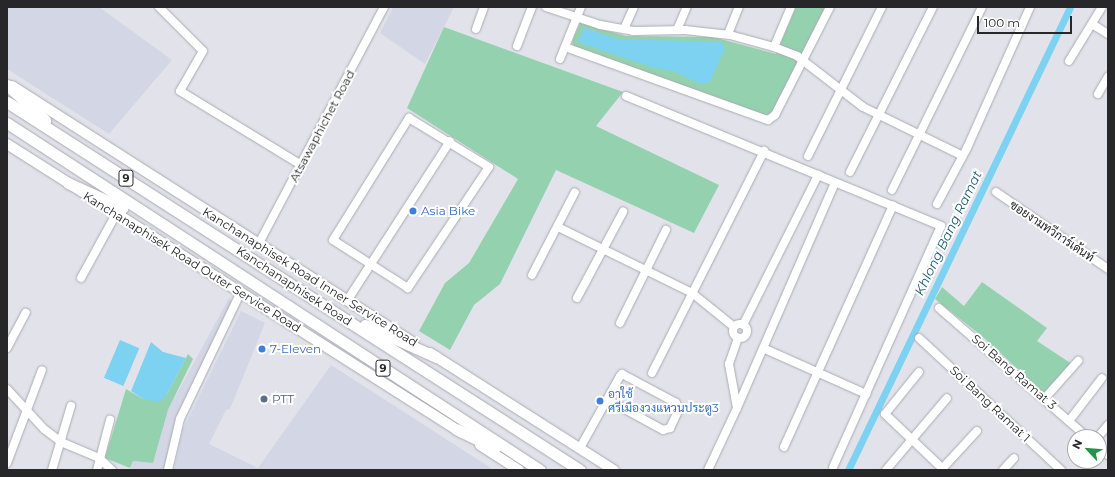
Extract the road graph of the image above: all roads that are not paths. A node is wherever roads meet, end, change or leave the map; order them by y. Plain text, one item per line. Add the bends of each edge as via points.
1 (159, 7) edge
2 (384, 7) edge
3 (484, 7) edge
4 (532, 7) edge
5 (546, 7) edge
6 (581, 7) edge
7 (634, 7) edge
8 (686, 7) edge
9 (739, 7) edge
10 (791, 7) edge
11 (830, 7) edge
12 (882, 7) edge
13 (933, 7) edge
14 (982, 7) edge
15 (1030, 7) edge
16 (1102, 7) edge
17 (565, 9) edge
18 (578, 16) junction
19 (1092, 24) junction
20 (476, 29) dead end
21 (624, 29) junction
22 (677, 30) junction
23 (728, 34) junction
24 (1108, 34) edge
25 (516, 46) dead end
26 (565, 47) junction
27 (774, 47) junction
28 (560, 59) dead end
29 (803, 60) junction
30 (1069, 61) dead end
31 (1108, 77) edge
32 (7, 84) edge
33 (841, 90) junction
34 (1098, 94) dead end
35 (626, 96) dead end
36 (7, 102) edge
37 (879, 116) junction
38 (7, 123) edge
39 (59, 134) junction
40 (920, 135) junction
41 (450, 141) junction
42 (7, 144) edge
43 (764, 151) junction
44 (808, 156) dead end
45 (963, 156) junction
46 (301, 166) junction
47 (850, 172) dead end
48 (818, 175) junction
49 (836, 183) junction
50 (68, 184) junction
51 (892, 190) dead end
52 (575, 192) dead end
53 (996, 192) dead end
54 (937, 204) dead end
55 (893, 206) junction
56 (623, 212) dead end
57 (115, 216) junction
58 (148, 216) junction
59 (558, 227) junction
60 (666, 230) dead end
61 (258, 245) junction
62 (604, 247) junction
63 (370, 267) junction
64 (648, 269) junction
65 (1108, 269) edge
66 (532, 275) dead end
67 (81, 278) dead end
68 (692, 293) junction
69 (240, 294) junction
70 (577, 298) dead end
71 (347, 301) junction
72 (939, 308) dead end
73 (332, 310) junction
74 (26, 313) dead end
75 (620, 323) dead end
76 (743, 325) junction
77 (734, 327) junction
78 (738, 338) junction
79 (919, 338) dead end
80 (7, 348) edge
81 (765, 349) junction
82 (436, 357) junction
83 (1078, 361) dead end
84 (42, 370) dead end
85 (919, 372) dead end
86 (652, 373) dead end
87 (818, 373) junction
88 (1102, 378) dead end
89 (7, 389) edge
90 (866, 394) junction
91 (947, 398) dead end
92 (1045, 398) junction
93 (608, 400) junction
94 (71, 406) dead end
95 (737, 408) junction
96 (27, 411) junction
97 (110, 420) dead end
98 (1069, 420) junction
99 (456, 429) junction
100 (1079, 429) edge
101 (977, 430) dead end
102 (912, 439) junction
103 (61, 442) junction
104 (580, 448) junction
105 (784, 448) dead end
106 (99, 458) junction
107 (1014, 458) dead end
108 (7, 462) edge
109 (833, 467) dead end
110 (538, 469) edge
111 (52, 470) edge
112 (97, 470) edge
113 (112, 470) edge
114 (168, 470) edge
115 (519, 470) edge
116 (580, 470) edge
117 (614, 470) edge
118 (708, 470) edge
119 (886, 470) edge
120 (943, 470) edge
121 (1003, 470) edge
122 (1061, 470) edge

1 - 46 street via 203,51 180,91
2 - 46 street, Atsawaphichet Road
3 - 20 street
4 - 25 street
5 - 17 street
6 - 18 street
7 - 21 street
8 - 22 street
9 - 23 street
10 - 27 street
11 - 29 street
12 - 33 street
13 - 37 street
14 - 40 street
15 - 45 street
16 - 19 street
17 - 18 street
18 - 21 street via 600,25
18 - 26 street
19 - 24 street
19 - 30 street
21 - 22 street
22 - 23 street
23 - 27 street
26 - 28 street
26 - 29 street via 768,120 776,115
27 - 29 street
29 - 33 street
31 - 34 street
32 - 39 highway
32 - 61 main road, Kanchanaphisek Road Inner Service Road
33 - 37 street
33 - 44 street
35 - 43 street
36 - 39 highway, Kanchanaphisek Road / 9
37 - 40 street
37 - 47 street
38 - 58 highway, Kanchanaphisek Road / 9
39 - 73 highway, Kanchanaphisek Road / 9
40 - 45 street
40 - 51 street
41 - 63 street
41 - 63 street via 489,167 412,285 404,286
41 - 63 street via 409,118 338,227 333,240
42 - 50 main road, Kanchanaphisek Road Outer Service Road
43 - 48 street
43 - 68 street
45 - 54 street
46 - 61 street, Atsawaphichet Road
48 - 49 street
48 - 76 street
49 - 55 street
49 - 81 street
50 - 57 main road, Kanchanaphisek Road Outer Service Road
50 - 58 highway via 96,193 132,213
52 - 59 street
53 - 65 street, ซอยงามทวีการ์เด้นท์
55 - 87 street
55 - 90 street via 941,226
56 - 62 street
57 - 67 street
57 - 69 main road, Kanchanaphisek Road Outer Service Road
58 - 110 highway, Kanchanaphisek Road / 9
59 - 62 street
59 - 66 street
60 - 64 street
61 - 71 main road, Kanchanaphisek Road Inner Service Road
62 - 64 street
62 - 70 street
63 - 71 street
64 - 68 street
64 - 75 street
68 - 77 street
68 - 86 street
69 - 99 main road, Kanchanaphisek Road Outer Service Road
69 - 114 street via 180,419
71 - 82 main road, Kanchanaphisek Road Inner Service Road
72 - 92 street, Soi Bang Ramat 3
73 - 82 highway
73 - 116 highway, Kanchanaphisek Road / 9
74 - 80 street
76 - 77 street
76 - 78 street via 746,334
77 - 78 street via 733,333
78 - 95 street via 729,364
79 - 122 street, Soi Bang Ramat 1
81 - 87 street
81 - 95 street
82 - 104 main road, Kanchanaphisek Road Inner Service Road
83 - 92 street
84 - 96 street
85 - 102 street via 885,414
87 - 90 street
87 - 105 street
88 - 98 street
89 - 96 street
90 - 109 street
91 - 102 street
92 - 98 street, Soi Bang Ramat 3
93 - 93 street via 625,374 676,403 679,409 670,428 663,430
93 - 104 street
94 - 103 street
95 - 118 street
96 - 103 street
96 - 108 street
97 - 106 street
98 - 100 street, Soi Bang Ramat 3
99 - 110 highway
99 - 115 main road, Kanchanaphisek Road Outer Service Road
101 - 120 street
102 - 119 street
102 - 120 street
103 - 106 street
103 - 111 street
104 - 117 main road, Kanchanaphisek Road Inner Service Road
106 - 112 street
106 - 113 street
107 - 121 street

